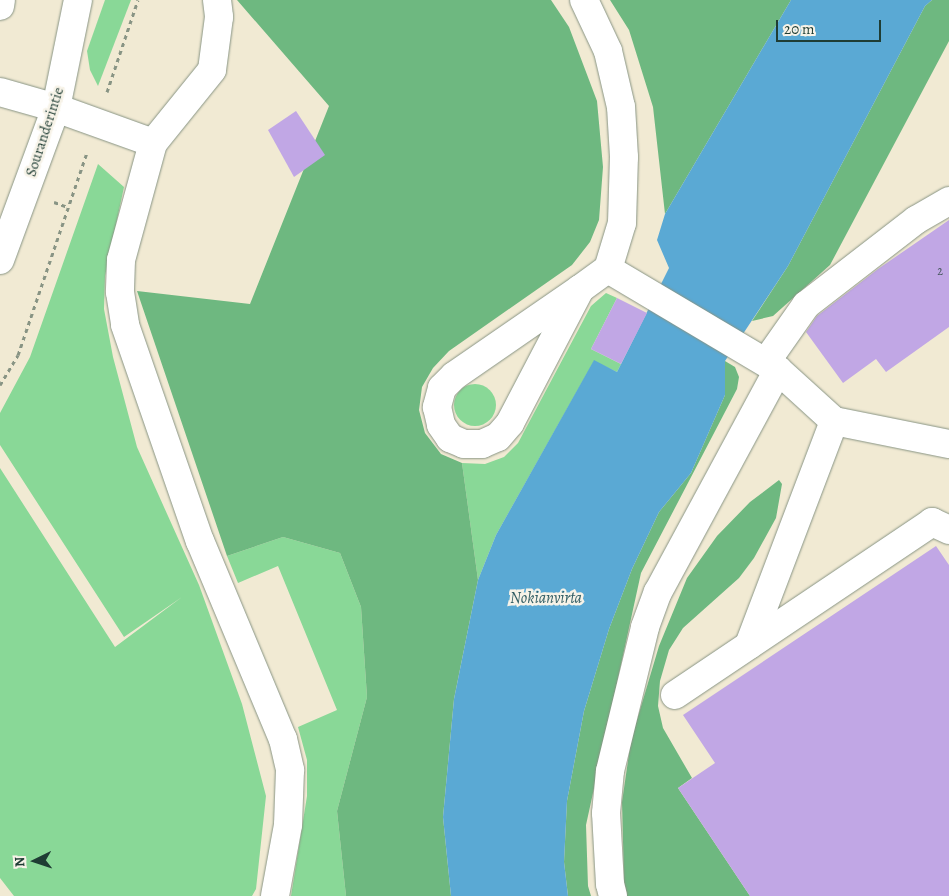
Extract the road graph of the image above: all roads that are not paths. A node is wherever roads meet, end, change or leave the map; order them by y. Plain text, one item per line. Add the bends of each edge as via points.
1 (1, 0) edge
2 (78, 0) edge
3 (217, 0) edge
4 (584, 0) edge
5 (0, 6) edge
6 (0, 92) edge
7 (56, 108) junction
8 (153, 143) junction
9 (949, 202) edge
10 (0, 260) edge
11 (608, 268) junction
12 (580, 289) junction
13 (763, 361) junction
14 (834, 421) junction
15 (949, 444) edge
16 (949, 530) edge
17 (749, 645) junction
18 (674, 695) dead end
19 (276, 896) edge
20 (613, 896) edge

1 - 5 street
2 - 7 street, Souranderintie
3 - 8 street via 219,17 212,70
4 - 11 street via 608,51 621,107 624,157 622,223
6 - 7 street
7 - 8 street
7 - 10 street, Souranderintie
8 - 19 street via 121,260 124,325 200,541 283,739 290,770 288,825
9 - 13 street via 916,220 806,305
11 - 12 street
11 - 13 street
12 - 12 street via 454,376 442,388 437,407 441,425 450,438 464,444 482,444 498,437 510,423
13 - 14 street
13 - 20 street via 645,627 610,771 606,813
14 - 15 street
14 - 17 street
16 - 17 street via 932,522
17 - 18 street

